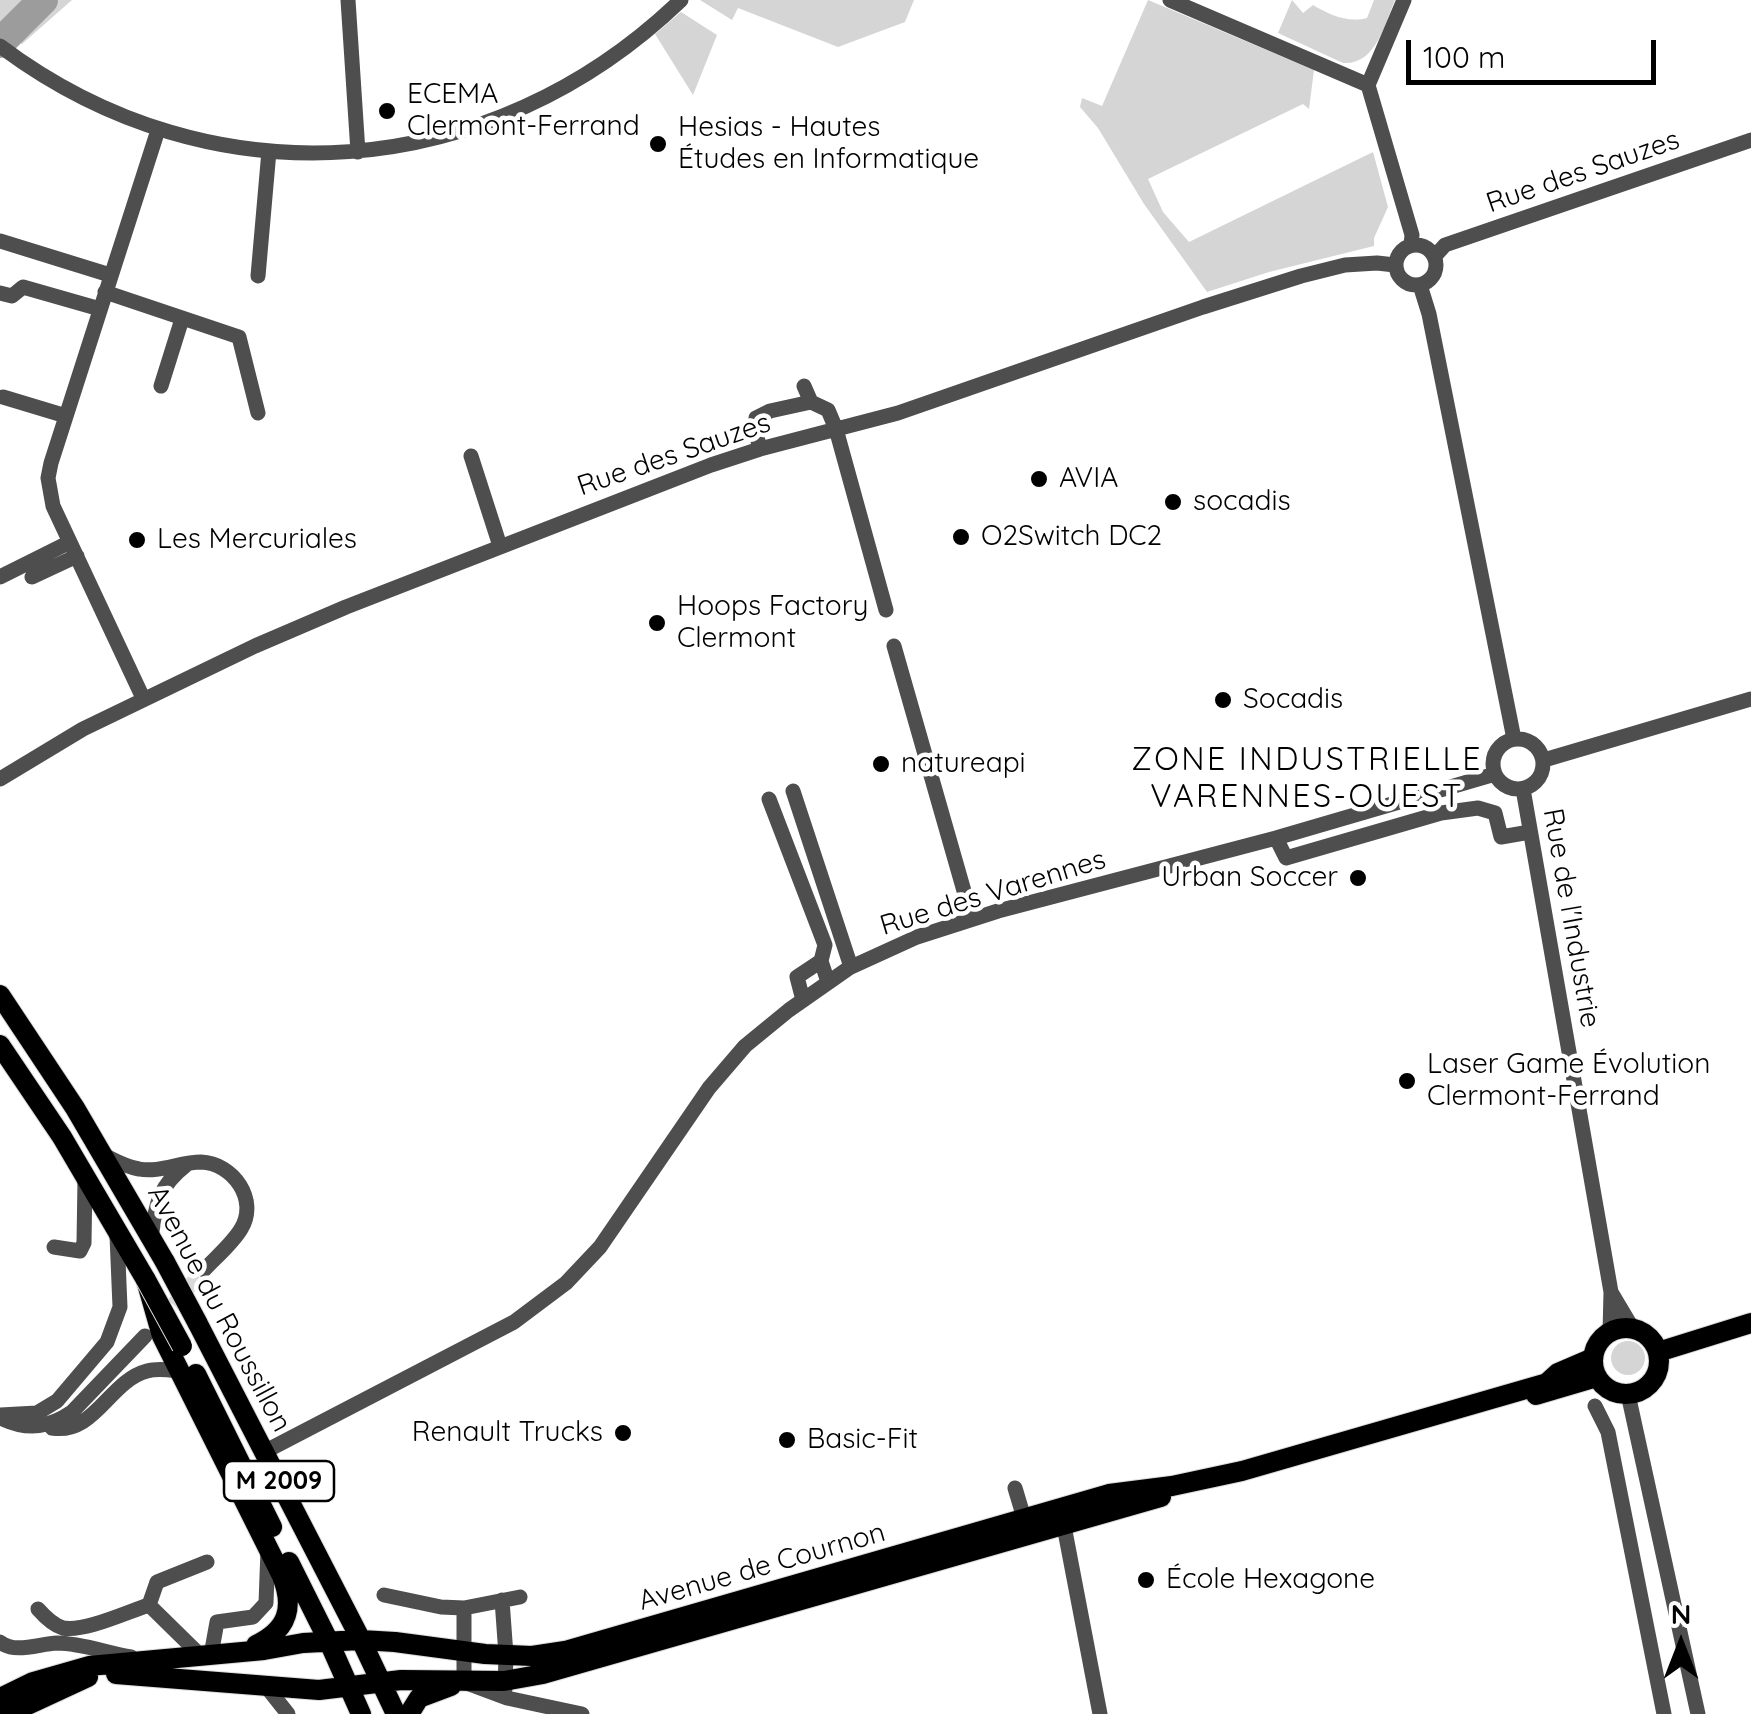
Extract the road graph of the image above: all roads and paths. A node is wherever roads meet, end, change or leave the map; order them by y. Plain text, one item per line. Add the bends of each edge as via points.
1 (348, 0) edge
2 (682, 0) edge
3 (1170, 0) edge
4 (1404, 0) edge
5 (5, 50) edge
6 (1368, 85) junction
7 (158, 130) junction
8 (1751, 140) edge
9 (268, 151) junction
10 (358, 152) junction
11 (0, 241) edge
12 (1411, 244) junction
13 (1435, 256) junction
14 (1395, 265) junction
15 (110, 275) junction
16 (258, 276) dead end
17 (1420, 285) junction
18 (105, 292) junction
19 (4, 297) edge
20 (100, 309) junction
21 (182, 319) junction
22 (161, 386) dead end
23 (804, 386) dead end
24 (3, 397) dead end
25 (812, 402) junction
26 (258, 413) dead end
27 (66, 416) junction
28 (836, 428) junction
29 (760, 449) junction
30 (471, 456) dead end
31 (500, 546) junction
32 (73, 549) junction
33 (0, 577) edge
34 (32, 577) dead end
35 (886, 610) dead end
36 (894, 646) dead end
37 (143, 698) junction
38 (1751, 699) edge
39 (1514, 739) junction
40 (1544, 760) junction
41 (1495, 774) junction
42 (0, 779) edge
43 (1450, 788) junction
44 (1524, 789) junction
45 (793, 791) dead end
46 (769, 798) dead end
47 (1441, 813) junction
48 (1530, 832) junction
49 (1276, 838) junction
50 (972, 920) junction
51 (821, 961) junction
52 (851, 967) junction
53 (828, 982) junction
54 (0, 995) edge
55 (803, 1000) junction
56 (0, 1045) edge
57 (7, 1067) edge
58 (102, 1154) junction
59 (189, 1163) junction
60 (85, 1175) junction
61 (116, 1228) junction
62 (152, 1238) junction
63 (54, 1247) dead end
64 (204, 1270) tunnel mouth
65 (146, 1280) junction
66 (1611, 1292) junction
67 (1751, 1323) edge
68 (1632, 1329) junction
69 (1751, 1332) edge
70 (1610, 1333) junction
71 (146, 1336) tunnel mouth
72 (1695, 1340) junction
73 (1658, 1352) junction
74 (1595, 1368) junction
75 (180, 1371) junction
76 (1558, 1373) junction
77 (1628, 1394) junction
78 (1594, 1406) dead end
79 (0, 1416) edge
80 (43, 1426) junction
81 (264, 1452) junction
82 (1172, 1486) junction
83 (1015, 1488) dead end
84 (1109, 1494) junction
85 (1024, 1518) junction
86 (1056, 1518) junction
87 (959, 1556) junction
88 (207, 1562) dead end
89 (280, 1562) junction
90 (384, 1594) dead end
91 (520, 1597) dead end
92 (502, 1600) junction
93 (148, 1606) junction
94 (464, 1608) junction
95 (38, 1609) dead end
96 (362, 1640) junction
97 (0, 1642) edge
98 (329, 1642) junction
99 (465, 1651) junction
100 (240, 1652) junction
101 (506, 1655) junction
102 (206, 1656) junction
103 (150, 1660) junction
104 (109, 1664) junction
105 (380, 1682) junction
106 (464, 1682) junction
107 (265, 1685) junction
108 (0, 1687) edge
109 (348, 1688) junction
110 (505, 1689) junction
111 (0, 1698) edge
112 (545, 1710) edge
113 (8, 1714) edge
114 (288, 1714) edge
115 (361, 1714) edge
116 (396, 1714) edge
117 (409, 1714) edge
118 (582, 1714) edge
119 (1100, 1714) edge
120 (1664, 1714) edge
121 (1698, 1714) edge

1 - 10 street
2 - 10 street via 581,79 510,115
3 - 6 street
4 - 6 street
5 - 7 street via 70,91
6 - 12 street
7 - 9 street
7 - 15 street
8 - 13 street, Rue des Sauzes via 1445,245
9 - 10 street
9 - 16 street
11 - 15 street
12 - 13 street
12 - 14 street
13 - 17 street via 1435,274
14 - 17 street via 1403,281
14 - 28 street, Rue des Sauzes via 1300,276 898,413
15 - 18 street
17 - 39 street
18 - 20 street
18 - 21 street
19 - 20 street via 23,286
20 - 27 street
21 - 22 street
21 - 26 street via 239,336
23 - 25 street
24 - 27 street
25 - 28 street via 828,410
25 - 29 street via 756,418
27 - 32 street via 48,478
28 - 29 street, Rue des Sauzes
28 - 35 street
29 - 31 street, Rue des Sauzes
30 - 31 street
31 - 37 street, Rue des Sauzes via 346,606
32 - 33 street
32 - 34 street
32 - 37 street
36 - 50 street
37 - 42 street, Rue des Sauzes
38 - 40 street
39 - 40 street via 1536,746
39 - 41 street via 1496,752
40 - 44 street via 1542,775
41 - 43 street, Rue des Varennes
41 - 44 street via 1506,786
43 - 47 street
43 - 49 street, Rue des Varennes
44 - 48 street, Rue de l'Industrie
45 - 52 street
46 - 51 street via 825,945
47 - 48 street via 1489,810 1501,837
47 - 49 street via 1286,858
48 - 66 street, Rue de l'Industrie
49 - 50 street, Rue des Varennes
50 - 52 street, Rue des Varennes
51 - 53 street
51 - 55 street via 797,977
52 - 53 street, Rue des Varennes
53 - 55 street, Rue des Varennes
54 - 58 main road, Avenue du Roussillon / M 2009
55 - 81 street, Rue des Varennes via 745,1046 709,1088 600,1247 566,1283 514,1322
56 - 57 main road, Avenue du Roussillon / M 2009
57 - 60 main road, Avenue du Roussillon / M 2009
58 - 59 street via 146,1170
58 - 62 main road, Avenue du Roussillon / M 2009
59 - 62 street via 162,1190
59 - 64 street via 228,1171 246,1203 240,1232
60 - 61 main road, Avenue du Roussillon / M 2009
60 - 63 street via 84,1243 80,1251
61 - 65 main road, Avenue du Roussillon / M 2009
61 - 79 street via 120,1308 106,1342 57,1401 36,1413
62 - 81 main road, Avenue du Roussillon / M 2009, bridge
65 - 75 main road
65 - 89 main road, Avenue du Roussillon / M 2009, bridge
66 - 68 street, Rue de l'Industrie
66 - 70 street, Rue de l'Industrie
67 - 72 main road
68 - 70 main road
68 - 73 main road
69 - 72 street via 1713,1344
70 - 74 main road via 1600,1342
71 - 80 street via 72,1412
72 - 73 main road
73 - 77 main road via 1649,1385
74 - 76 main road, Avenue de Cournon
74 - 77 main road via 1605,1387
74 - 86 main road, Avenue de Cournon via 1259,1476
75 - 80 street via 147,1370 76,1426
75 - 89 main road
76 - 82 main road, Avenue de Cournon via 1426,1419
76 - 84 street via 1248,1462
77 - 121 street
78 - 120 street via 1608,1432
79 - 80 street
81 - 96 main road, Avenue du Roussillon / M 2009
82 - 84 main road, Avenue de Cournon
82 - 86 street, Avenue de Cournon
83 - 85 street
84 - 86 main road, Avenue de Cournon
85 - 86 main road, Avenue de Cournon
85 - 87 street via 1017,1530 966,1547
85 - 101 main road, Avenue de Cournon via 605,1641 547,1655
86 - 87 main road, Avenue de Cournon
86 - 119 street
87 - 110 main road, Avenue de Cournon
88 - 93 street via 156,1582
89 - 98 main road, Avenue du Roussillon / M 2009
89 - 100 main road via 288,1599 282,1626
89 - 102 street via 266,1580 260,1611 217,1622
90 - 94 street
91 - 92 street
92 - 94 street
92 - 101 street
93 - 95 street via 77,1628 60,1628
93 - 102 street
94 - 99 street
96 - 98 main road, Avenue de Cournon
96 - 99 main road, Avenue de Cournon
96 - 105 main road, Avenue du Roussillon / M 2009
97 - 103 street via 18,1648 70,1644
98 - 100 main road, Avenue de Cournon
98 - 109 main road, Avenue du Roussillon / M 2009
99 - 101 main road, Avenue de Cournon
99 - 106 street
100 - 102 main road, Avenue de Cournon
101 - 110 street
102 - 103 main road, Avenue de Cournon
103 - 104 main road, Avenue de Cournon
104 - 108 street via 54,1665
104 - 111 main road, Avenue de Cournon via 45,1678
105 - 106 main road, Avenue de Cournon
105 - 109 main road, Avenue de Cournon
105 - 116 main road, Avenue du Roussillon / M 2009
106 - 110 main road, Avenue de Cournon
106 - 117 main road via 419,1698
107 - 109 main road, Avenue de Cournon
107 - 113 main road, Avenue de Cournon via 104,1674
107 - 114 street
109 - 115 main road, Avenue du Roussillon / M 2009
110 - 112 street
112 - 118 street

